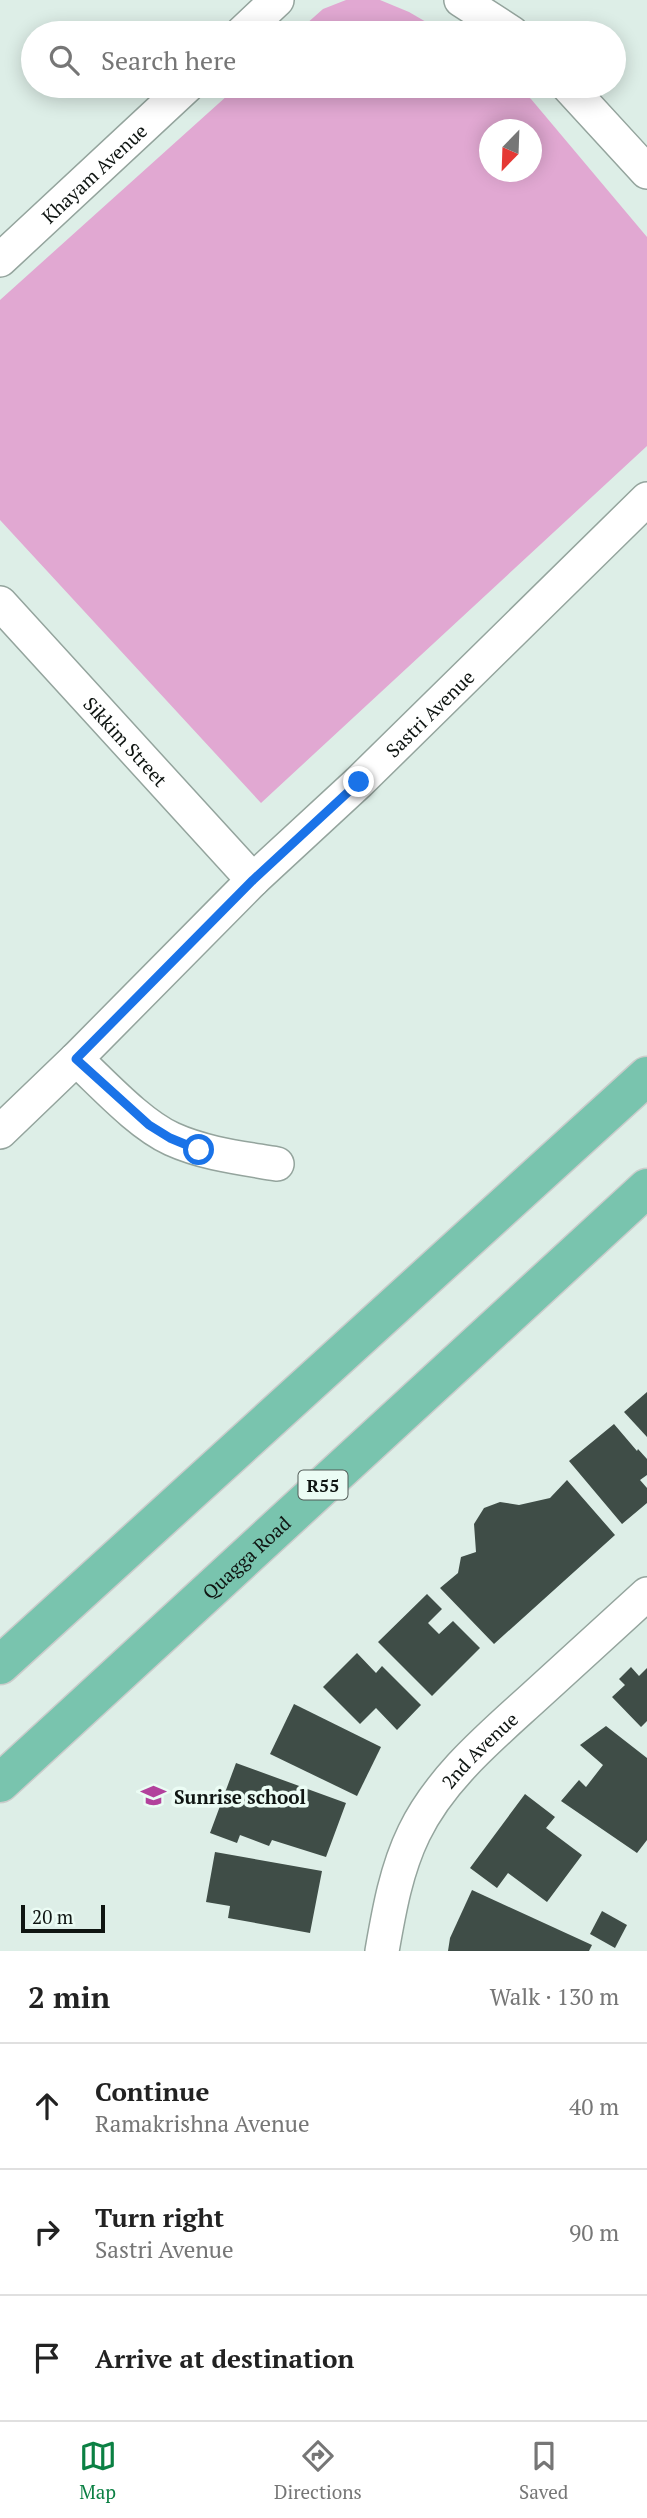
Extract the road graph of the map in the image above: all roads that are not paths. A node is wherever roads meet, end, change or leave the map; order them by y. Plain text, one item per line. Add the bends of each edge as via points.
1 (277, 0) edge
2 (461, 0) edge
3 (255, 21) edge
4 (493, 21) edge
5 (174, 98) edge
6 (579, 98) edge
7 (647, 172) edge
8 (0, 260) edge
9 (647, 499) edge
10 (0, 603) edge
11 (253, 880) junction
12 (76, 1059) junction
13 (647, 1076) edge
14 (0, 1132) edge
15 (277, 1164) dead end
16 (647, 1188) edge
17 (647, 1594) edge
18 (0, 1665) edge
19 (0, 1783) edge
20 (382, 1951) edge

1 - 3 street
2 - 4 street
5 - 8 street, Khayam Avenue
6 - 7 street
9 - 11 street, Sastri Avenue
10 - 11 street, Sikkim Street
11 - 12 street, Sastri Avenue
12 - 14 street, Sastri Avenue
12 - 15 street via 149,1125 170,1138 199,1150
13 - 18 main road
16 - 19 main road, Quagga Road / R55
17 - 20 street, 2nd Avenue via 479,1747 446,1783 414,1832 399,1870

